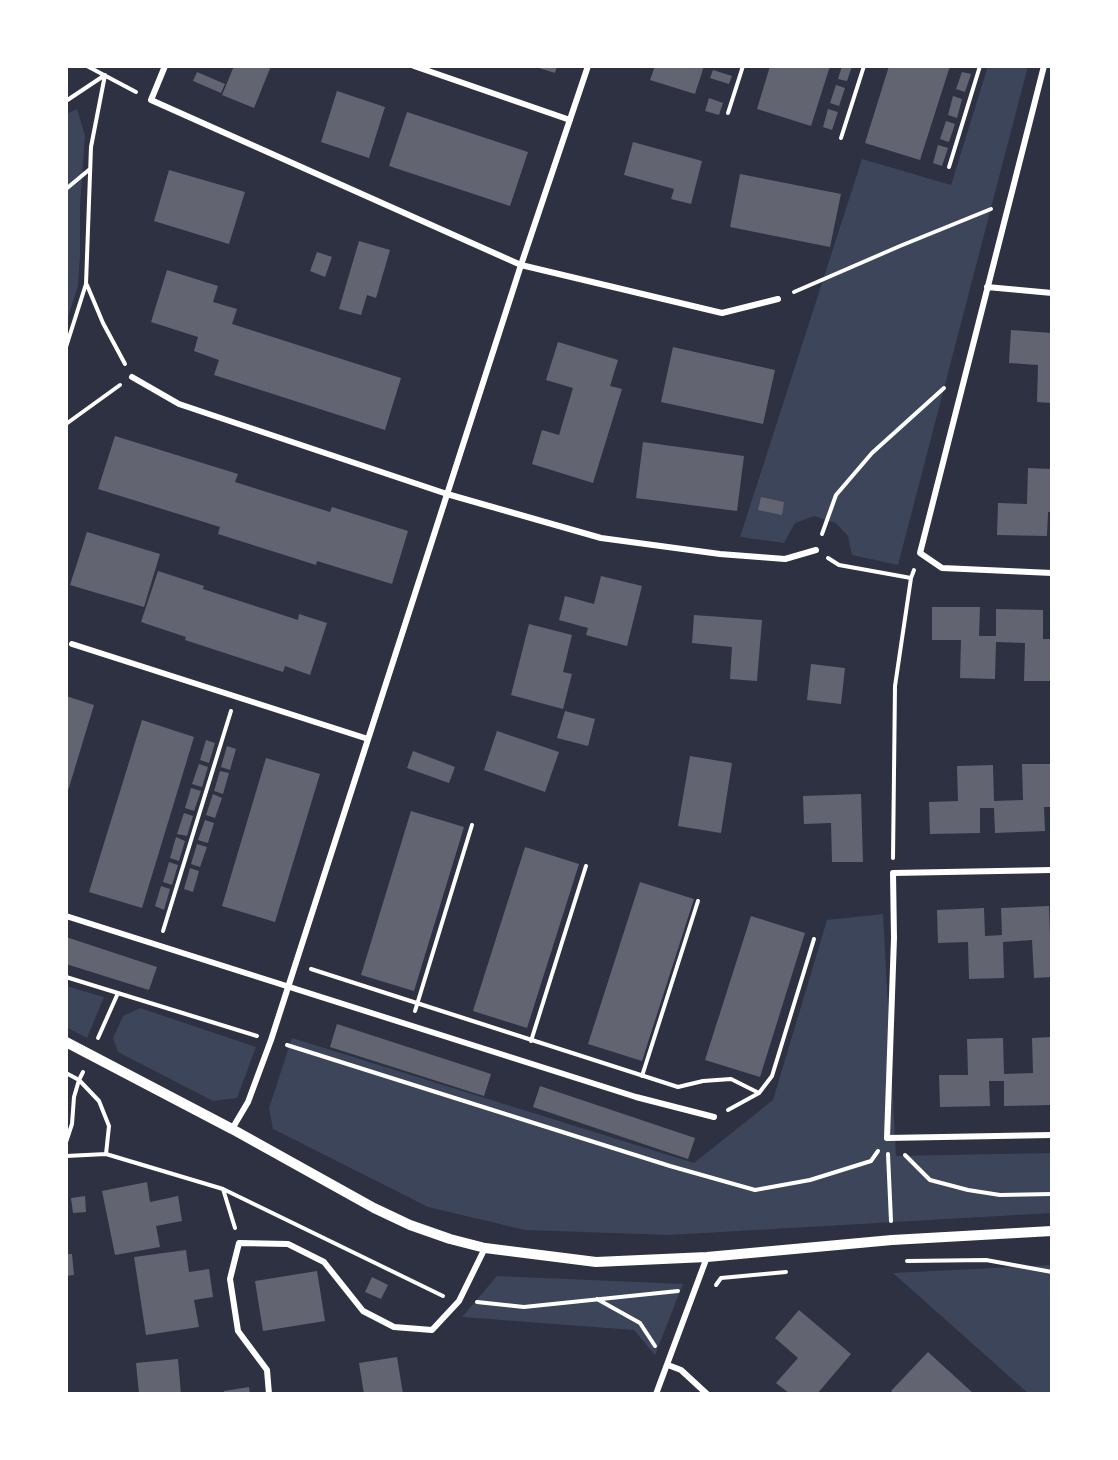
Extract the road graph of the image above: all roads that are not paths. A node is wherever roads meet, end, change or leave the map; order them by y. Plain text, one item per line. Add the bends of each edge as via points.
1 (165, 66) edge
2 (414, 66) edge
3 (588, 66) edge
4 (1044, 66) edge
5 (570, 120) junction
6 (521, 265) junction
7 (987, 287) junction
8 (1052, 293) edge
9 (778, 299) road end
10 (132, 377) road end
11 (447, 494) junction
12 (816, 550) road end
13 (1052, 573) edge
14 (72, 644) dead end
15 (368, 739) junction
16 (1052, 870) edge
17 (66, 916) edge
18 (288, 988) junction
19 (66, 1041) edge
20 (714, 1117) road end
21 (232, 1129) junction
22 (1052, 1135) edge
23 (1052, 1231) edge
24 (485, 1248) junction
25 (707, 1257) junction
26 (668, 1365) junction
27 (269, 1394) edge
28 (656, 1394) edge
29 (707, 1394) edge

1 - 6 street via 151,100
2 - 5 street
3 - 5 street
4 - 7 street
5 - 6 street
6 - 9 street via 722,313
6 - 11 street
7 - 8 street
7 - 13 street via 920,553 942,568
10 - 11 street via 179,404
11 - 12 street via 601,538 785,559
11 - 15 street
14 - 15 street
15 - 18 street
16 - 22 street via 893,873 888,1138
17 - 18 street
18 - 20 street via 636,1097
18 - 21 street via 248,1102
19 - 21 street
21 - 24 street via 401,1221
23 - 25 street via 892,1240
24 - 25 street via 596,1262
24 - 27 street via 459,1301 432,1330 394,1327 363,1311 324,1262 288,1244 239,1243 230,1279 238,1330 267,1370
25 - 26 street
26 - 28 street
26 - 29 street via 681,1370

